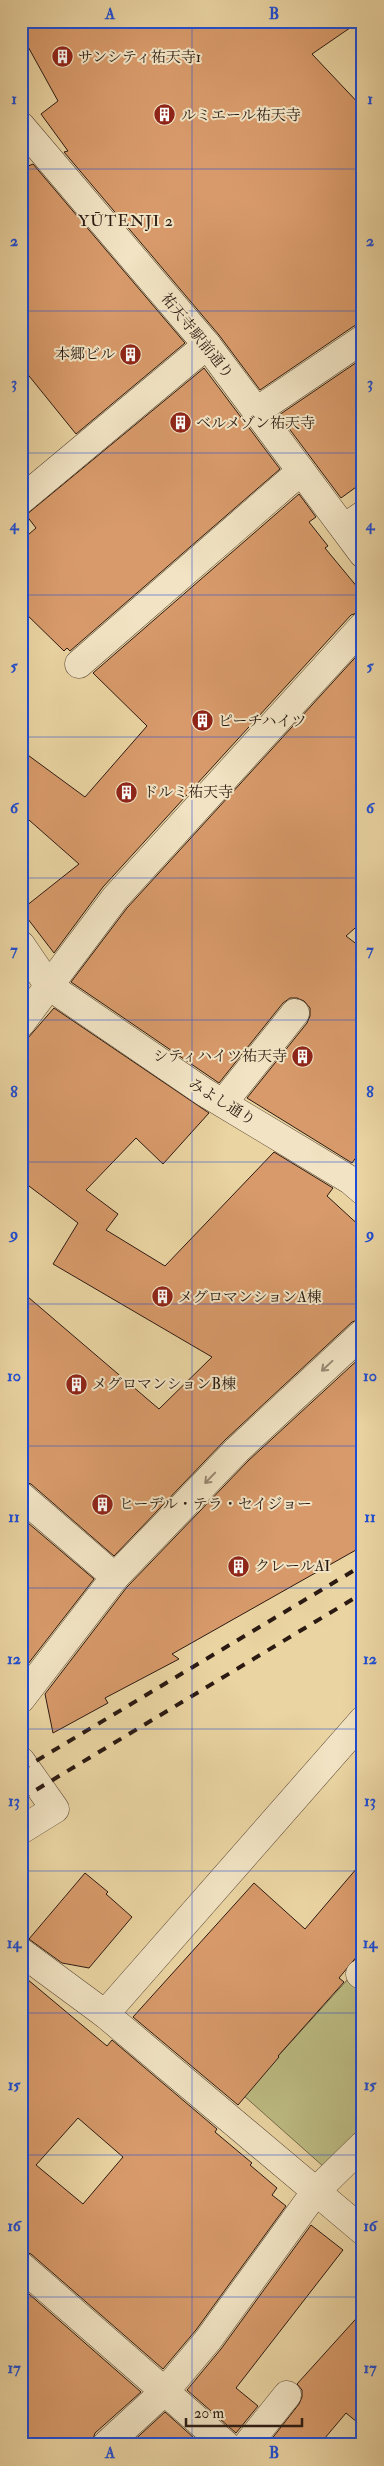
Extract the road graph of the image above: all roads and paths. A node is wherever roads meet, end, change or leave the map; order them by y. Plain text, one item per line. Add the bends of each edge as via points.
1 (21, 126) edge
2 (31, 154) edge
3 (363, 339) edge
4 (207, 345) junction
5 (257, 411) junction
6 (301, 471) junction
7 (21, 500) edge
8 (353, 521) edge
9 (363, 554) edge
10 (363, 626) edge
11 (79, 664) dead end
12 (21, 945) edge
13 (49, 986) junction
14 (295, 1013) dead end
15 (21, 1023) edge
16 (223, 1103) junction
17 (359, 1179) edge
18 (363, 1332) edge
19 (21, 1496) edge
20 (114, 1577) junction
21 (21, 1699) edge
22 (363, 1720) edge
23 (21, 1761) edge
24 (21, 1830) edge
25 (21, 1952) edge
26 (105, 2014) junction
27 (363, 2145) edge
28 (316, 2192) junction
29 (363, 2231) edge
30 (21, 2266) edge
31 (166, 2390) junction
32 (287, 2395) dead end
33 (106, 2445) edge
34 (226, 2445) edge
35 (247, 2445) edge

1 - 2 street, 祐天寺駅前通り
2 - 4 street, 祐天寺駅前通り
3 - 5 street
4 - 5 street, 祐天寺駅前通り
4 - 7 street
5 - 6 street, 祐天寺駅前通り
6 - 8 street, 祐天寺駅前通り
6 - 11 street
8 - 9 street, 祐天寺駅前通り
10 - 13 street via 115,898
12 - 13 street, みよし通り
13 - 15 street
13 - 16 street, みよし通り
14 - 16 street
16 - 17 street, みよし通り
18 -> 20 street via 237,1450
19 - 20 street
20 - 21 street
22 - 26 street
23 - 24 street via 54,1809
25 - 26 street
26 - 28 street
27 - 28 street
28 - 29 street
28 - 31 street via 208,2340
30 - 31 street
31 - 33 street
31 - 34 street
32 - 35 street

